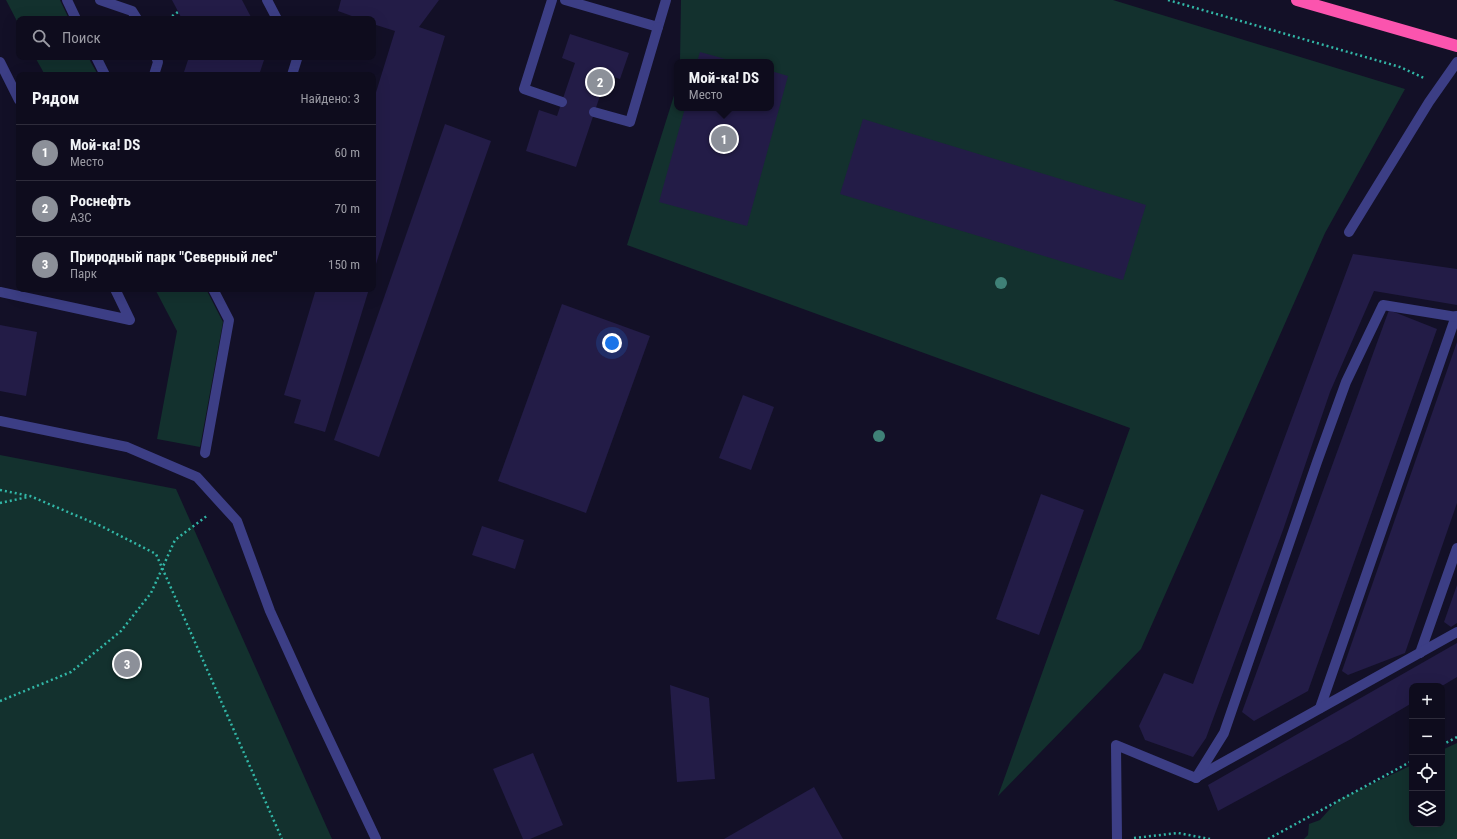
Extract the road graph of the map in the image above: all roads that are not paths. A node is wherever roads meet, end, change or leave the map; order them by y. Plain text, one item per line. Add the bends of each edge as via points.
1 (67, 0) edge
2 (100, 0) edge
3 (267, 0) edge
4 (552, 0) edge
5 (564, 0) edge
6 (666, 0) edge
7 (1297, 0) edge
8 (75, 16) edge
9 (134, 16) edge
10 (275, 16) edge
11 (658, 27) junction
12 (1457, 46) edge
13 (98, 60) edge
14 (157, 60) edge
15 (297, 60) edge
16 (0, 62) edge
17 (1457, 62) edge
18 (104, 72) edge
19 (155, 72) edge
20 (293, 72) edge
21 (16, 94) edge
22 (562, 102) dead end
23 (594, 112) dead end
24 (1349, 232) dead end
25 (0, 292) edge
26 (116, 292) edge
27 (215, 292) edge
28 (1456, 317) edge
29 (0, 421) edge
30 (205, 453) dead end
31 (1457, 548) edge
32 (1457, 632) edge
33 (1420, 653) junction
34 (1320, 708) junction
35 (1196, 778) junction
36 (376, 839) edge
37 (1117, 839) edge

1 - 8 lane
2 - 9 lane via 132,11
3 - 10 lane
4 - 22 lane via 524,89
5 - 11 lane
6 - 11 lane
7 - 12 highway
11 - 23 lane via 630,122
13 - 18 lane
14 - 19 lane
15 - 20 lane
16 - 21 lane
17 - 24 lane via 1428,102
25 - 26 lane via 130,320
27 - 30 lane via 229,320
28 - 34 lane
28 - 35 lane via 1383,305 1343,389 1224,733
29 - 36 lane via 127,447 197,477 237,521 270,611
31 - 33 lane
32 - 33 lane
33 - 34 lane
34 - 35 lane
35 - 37 lane via 1116,745

